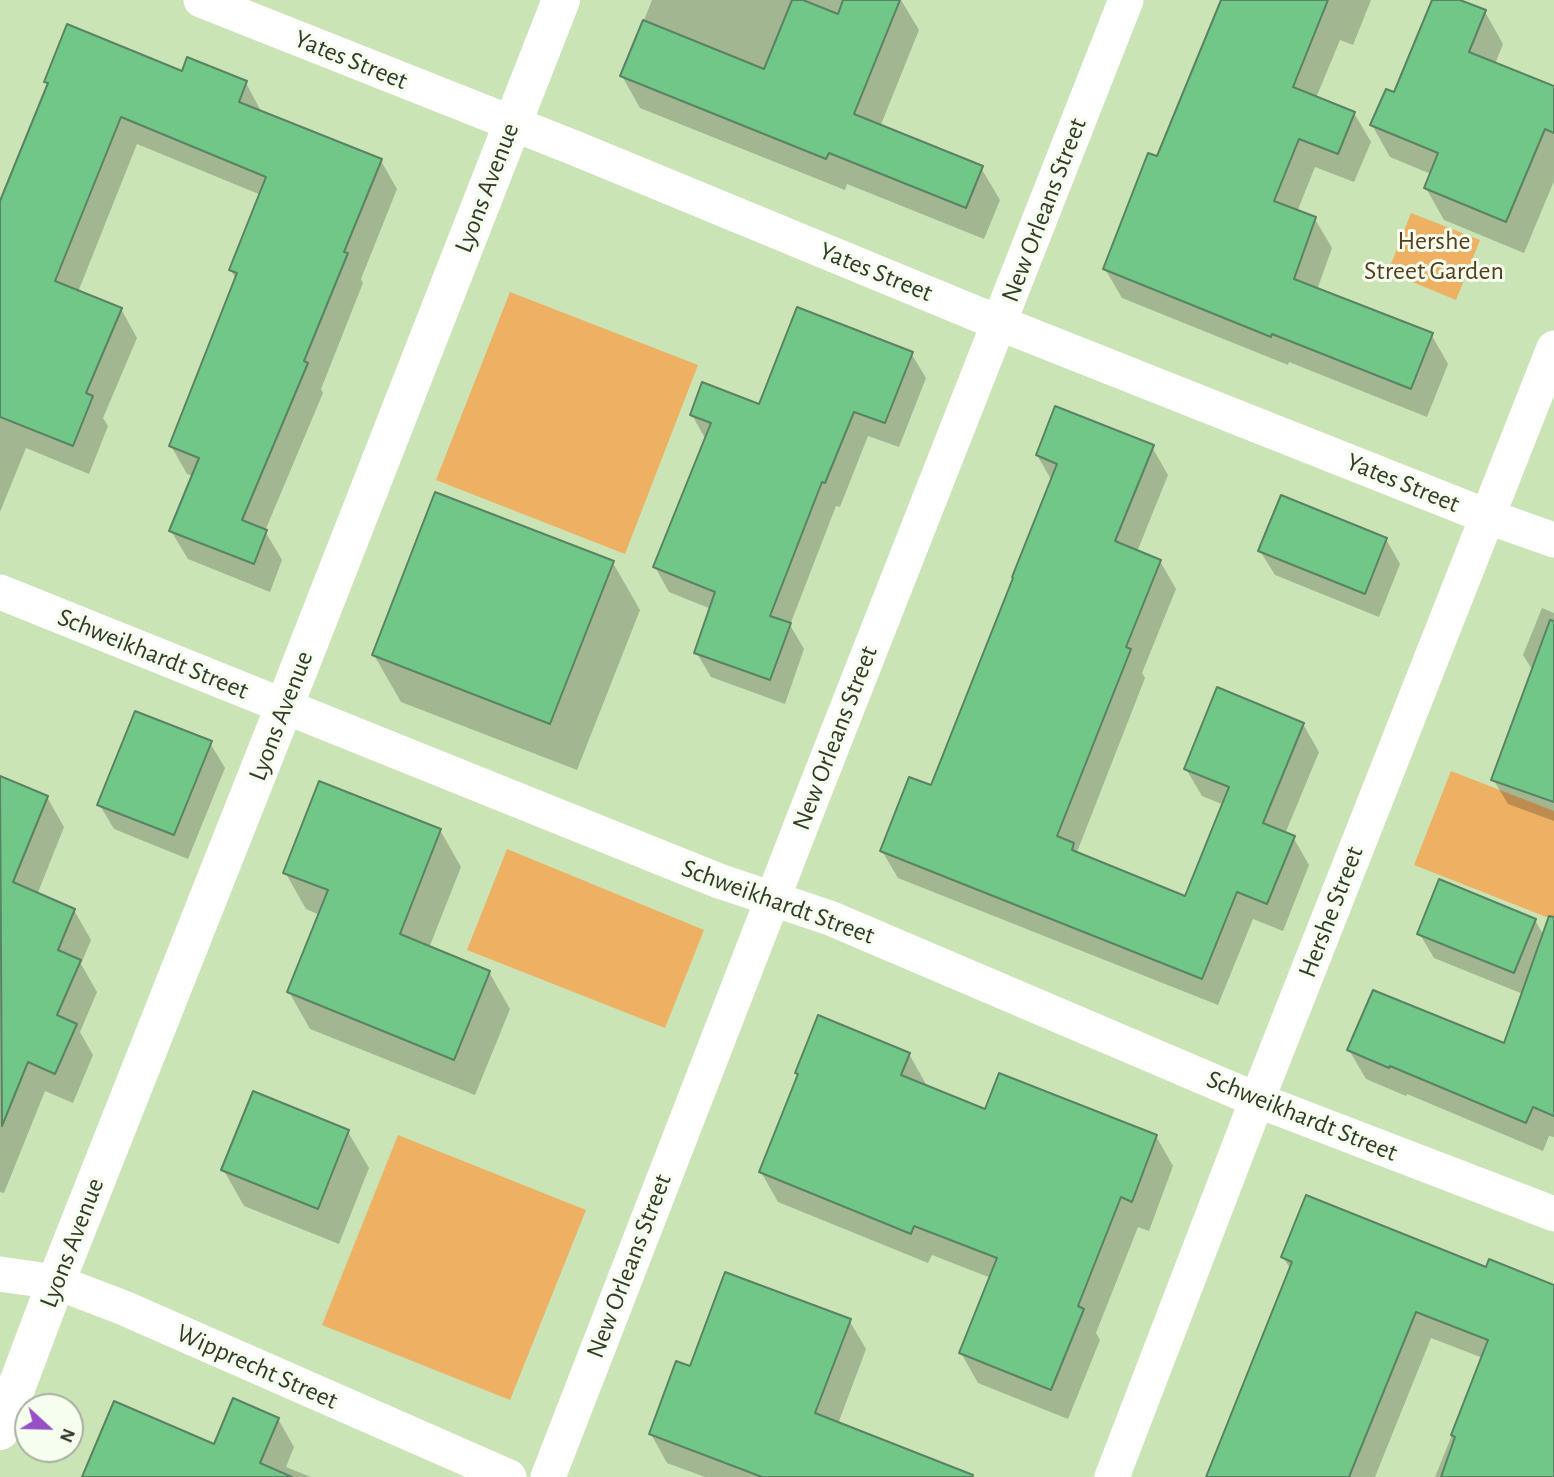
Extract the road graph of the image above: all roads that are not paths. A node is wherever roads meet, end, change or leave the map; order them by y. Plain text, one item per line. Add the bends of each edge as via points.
1 (201, 0) edge
2 (561, 0) edge
3 (1126, 0) edge
4 (512, 124) junction
5 (999, 323) junction
6 (1554, 348) edge
7 (1486, 516) junction
8 (1554, 540) edge
9 (0, 592) edge
10 (284, 707) junction
11 (773, 898) junction
12 (1256, 1100) junction
13 (1554, 1214) edge
14 (0, 1274) edge
15 (56, 1282) junction
16 (0, 1432) edge
17 (509, 1477) edge
18 (548, 1477) edge
19 (1112, 1477) edge

1 - 4 street, Yates Street
2 - 4 street, Lyons Avenue
3 - 5 street, New Orleans Street
4 - 5 street, Yates Street
4 - 10 street, Lyons Avenue
5 - 7 street, Yates Street
5 - 11 street, New Orleans Street
6 - 7 street, Hershe Street
7 - 8 street, Yates Street
7 - 12 street, Hershe Street
9 - 10 street, Schweikhardt Street
10 - 11 street, Schweikhardt Street via 719,881
10 - 15 street, Lyons Avenue
11 - 12 street, Schweikhardt Street via 843,923
11 - 18 street, New Orleans Street
12 - 13 street, Schweikhardt Street
12 - 19 street, Hershe Street
14 - 15 street, Wipprecht Street
15 - 16 street, Lyons Avenue
15 - 17 street, Wipprecht Street

